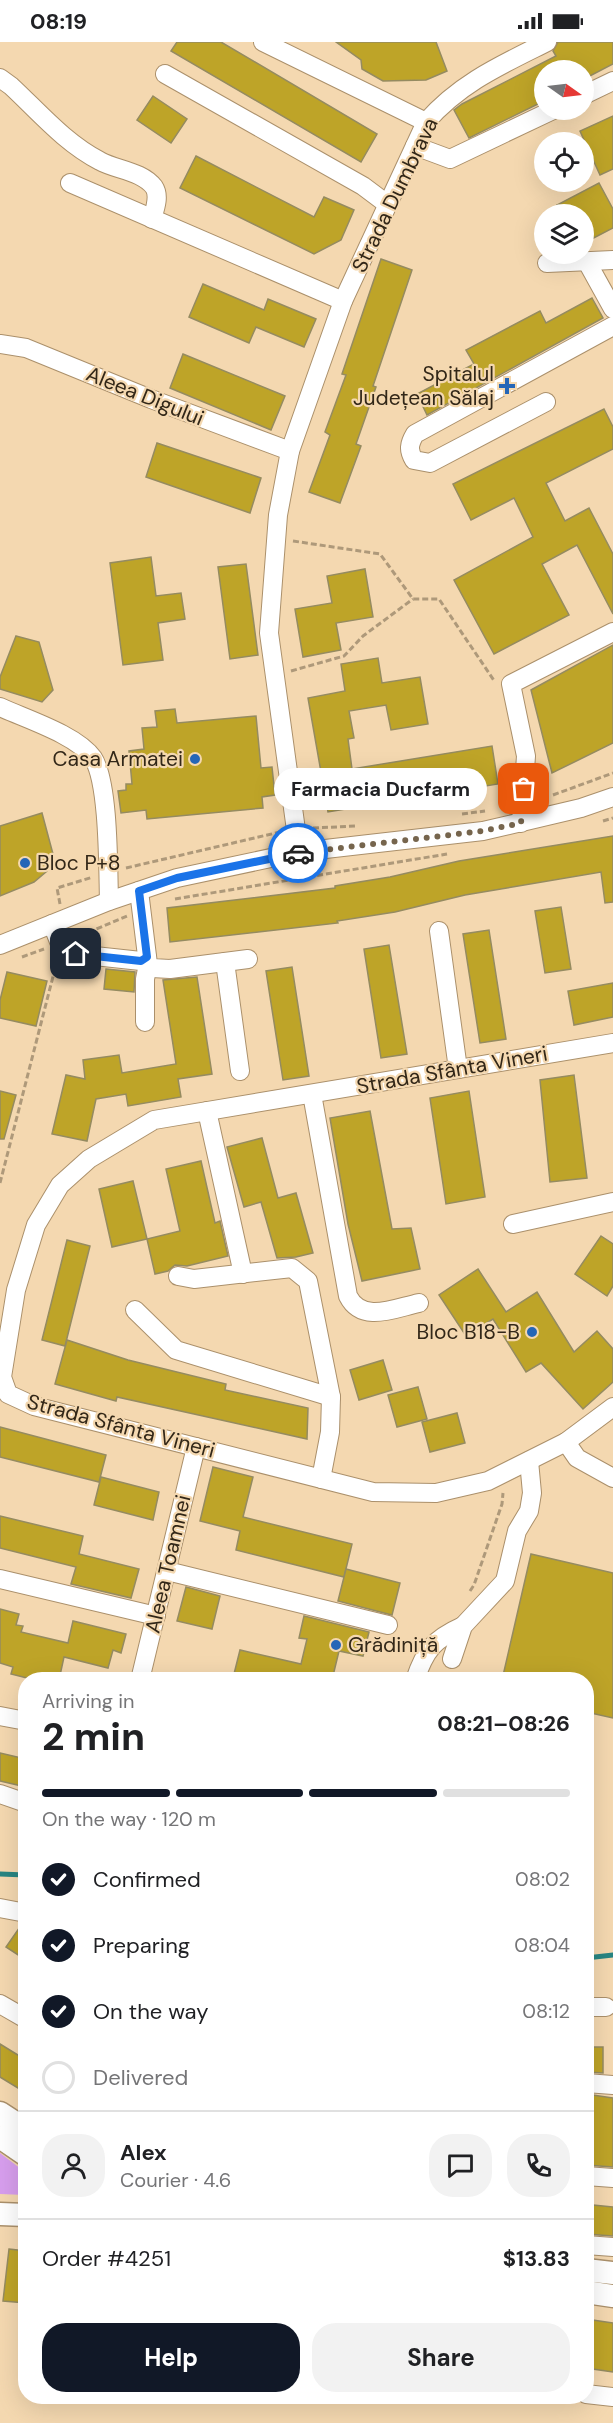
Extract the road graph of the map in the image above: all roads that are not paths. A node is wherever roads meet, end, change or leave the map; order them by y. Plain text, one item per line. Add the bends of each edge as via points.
1 (262, 42) edge
2 (547, 42) edge
3 (165, 74) dead end
4 (0, 78) edge
5 (613, 81) edge
6 (594, 90) edge
7 (534, 119) edge
8 (426, 122) junction
9 (415, 146) junction
10 (70, 183) dead end
11 (387, 204) junction
12 (152, 219) junction
13 (613, 260) edge
14 (594, 261) edge
15 (588, 264) edge
16 (343, 301) junction
17 (613, 309) edge
18 (613, 326) edge
19 (0, 344) edge
20 (546, 402) dead end
21 (290, 451) junction
22 (613, 632) edge
23 (0, 707) edge
24 (613, 797) edge
25 (521, 823) junction
26 (299, 852) junction
27 (139, 891) junction
28 (109, 901) junction
29 (58, 922) junction
30 (439, 931) dead end
31 (0, 945) edge
32 (248, 959) dead end
33 (148, 961) junction
34 (225, 962) junction
35 (145, 1022) dead end
36 (613, 1043) edge
37 (458, 1069) junction
38 (240, 1071) dead end
39 (312, 1094) junction
40 (207, 1111) junction
41 (613, 1202) edge
42 (513, 1224) dead end
43 (243, 1274) junction
44 (178, 1276) dead end
45 (8, 1288) edge
46 (419, 1303) dead end
47 (135, 1310) dead end
48 (1, 1378) edge
49 (331, 1397) junction
50 (613, 1407) edge
51 (566, 1442) junction
52 (196, 1447) junction
53 (529, 1461) junction
54 (613, 1478) edge
55 (321, 1479) junction
56 (167, 1571) junction
57 (0, 1579) edge
58 (156, 1616) junction
59 (388, 1625) dead end
60 (463, 1626) junction
61 (452, 1659) dead end
62 (142, 1672) edge
63 (418, 1672) edge
64 (0, 1716) edge
65 (18, 1719) edge
66 (0, 1794) edge
67 (18, 1800) edge
68 (0, 1908) edge
69 (18, 1911) edge
70 (0, 2004) edge
71 (594, 2007) edge
72 (606, 2007) dead end
73 (18, 2014) edge
74 (594, 2083) edge
75 (613, 2085) edge
76 (0, 2113) edge
77 (18, 2125) edge
78 (0, 2137) edge
79 (18, 2149) edge
80 (594, 2177) edge
81 (613, 2178) edge
82 (594, 2246) edge
83 (613, 2247) edge
84 (594, 2271) edge
85 (613, 2273) edge
86 (594, 2293) edge
87 (613, 2295) edge
88 (594, 2395) edge
89 (613, 2397) edge

1 - 8 street
2 - 8 street, Strada Dumbrava via 479,76 443,103
3 - 11 street via 363,186
4 - 12 street via 72,143 154,187 157,199
5 - 6 street
7 - 9 street via 450,159
8 - 9 street, Strada Dumbrava
9 - 11 street, Strada Dumbrava
10 - 12 street
11 - 16 street, Strada Dumbrava
12 - 16 street
13 - 14 street
15 - 17 street
16 - 21 street, Strada Dumbrava
18 - 20 street via 415,434 409,452 414,460 430,463
19 - 21 street, Aleea Digului via 26,348
21 - 26 street, Strada Dumbrava via 269,633
22 - 25 street via 511,684 526,756
23 - 28 street via 73,741 93,758 103,781
24 - 25 street
25 - 26 street via 483,831
26 - 27 street via 177,878
27 - 28 street
27 - 33 street
28 - 29 street
29 - 31 street
29 - 33 street via 60,944 76,954
30 - 37 street
32 - 34 street
33 - 34 street via 159,970
33 - 35 street
34 - 38 street
36 - 37 street, Strada Sfânta Vineri
37 - 39 street, Strada Sfânta Vineri
39 - 40 street, Strada Sfânta Vineri
39 - 46 street via 351,1302 371,1313
40 - 43 street
40 - 45 street, Strada Sfânta Vineri via 154,1120 89,1159 60,1185 36,1225
41 - 42 street
43 - 44 street via 194,1279
43 - 49 street via 292,1268 308,1281
45 - 48 street, Strada Sfânta Vineri
47 - 49 street via 176,1350
48 - 52 street, Strada Sfânta Vineri via 8,1394 34,1406
49 - 55 street via 330,1432
50 - 51 street, Strada Sfânta Vineri
51 - 53 street, Strada Sfânta Vineri
51 - 54 street via 577,1458
52 - 55 street, Strada Sfânta Vineri
52 - 56 street, Aleea Toamnei
53 - 55 street, Strada Sfânta Vineri via 488,1481 436,1492 372,1492
53 - 60 street via 529,1511 517,1531 505,1581
56 - 58 street, Aleea Toamnei
56 - 59 street
57 - 58 street
58 - 62 street, Aleea Toamnei
60 - 61 street
60 - 63 street via 442,1636 422,1660
64 - 65 street
66 - 67 street
68 - 69 street
70 - 73 street
71 - 72 street
74 - 75 street
76 - 77 main road
78 - 79 main road
80 - 81 street
82 - 83 street
84 - 85 main road
86 - 87 main road
88 - 89 street

